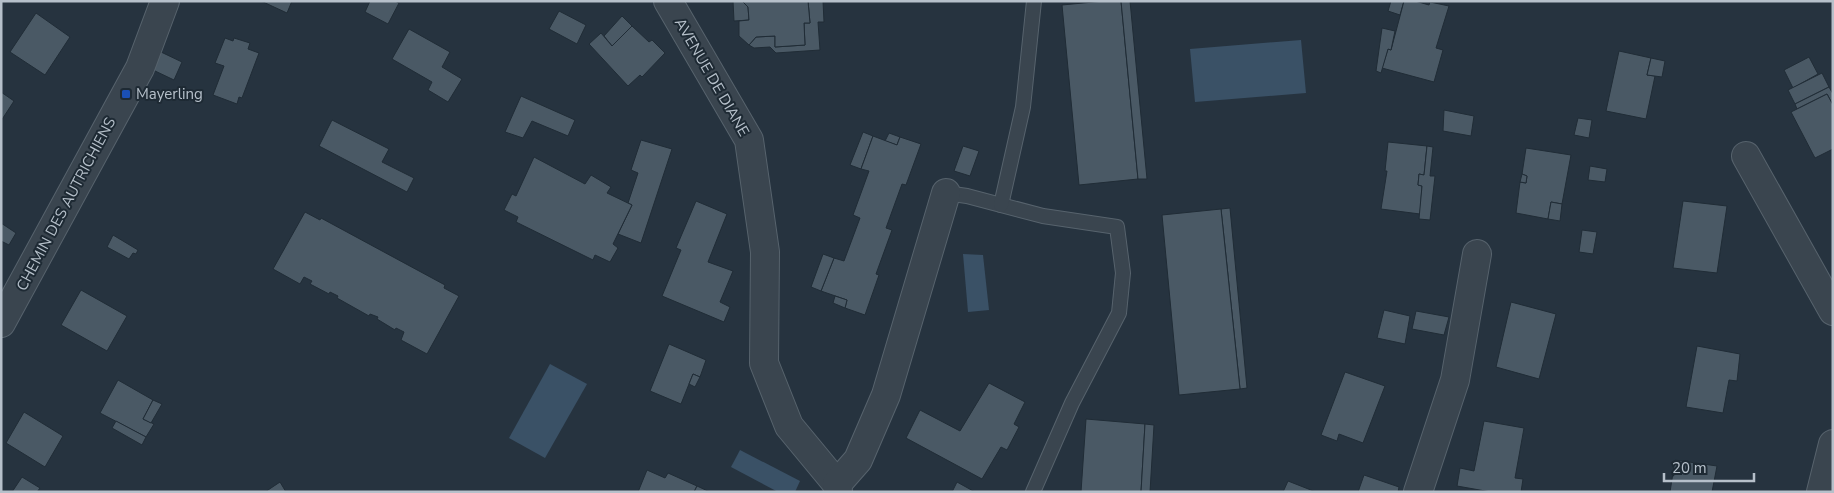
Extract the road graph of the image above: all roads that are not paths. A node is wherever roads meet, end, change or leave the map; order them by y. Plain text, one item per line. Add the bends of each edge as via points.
1 (165, 1) edge
2 (668, 1) edge
3 (1034, 1) edge
4 (1746, 156) dead end
5 (946, 193) joint
6 (1001, 205) junction
7 (1477, 254) dead end
8 (1833, 311) edge
9 (1, 323) edge
10 (1833, 444) edge
11 (837, 488) edge
12 (1032, 492) edge
13 (1418, 492) edge
14 (1821, 492) edge

1 - 9 street, CHEMIN DES AUTRICHIENS via 140,68
2 - 11 street, AVENUE DE DIANE via 749,140 765,252 764,362 789,426
3 - 6 lane via 1023,107
4 - 8 street
5 - 6 lane
5 - 11 street via 886,395 858,460
6 - 12 lane via 1043,216 1117,227 1123,274 1119,313 1072,403
7 - 13 street via 1456,380
10 - 14 street

